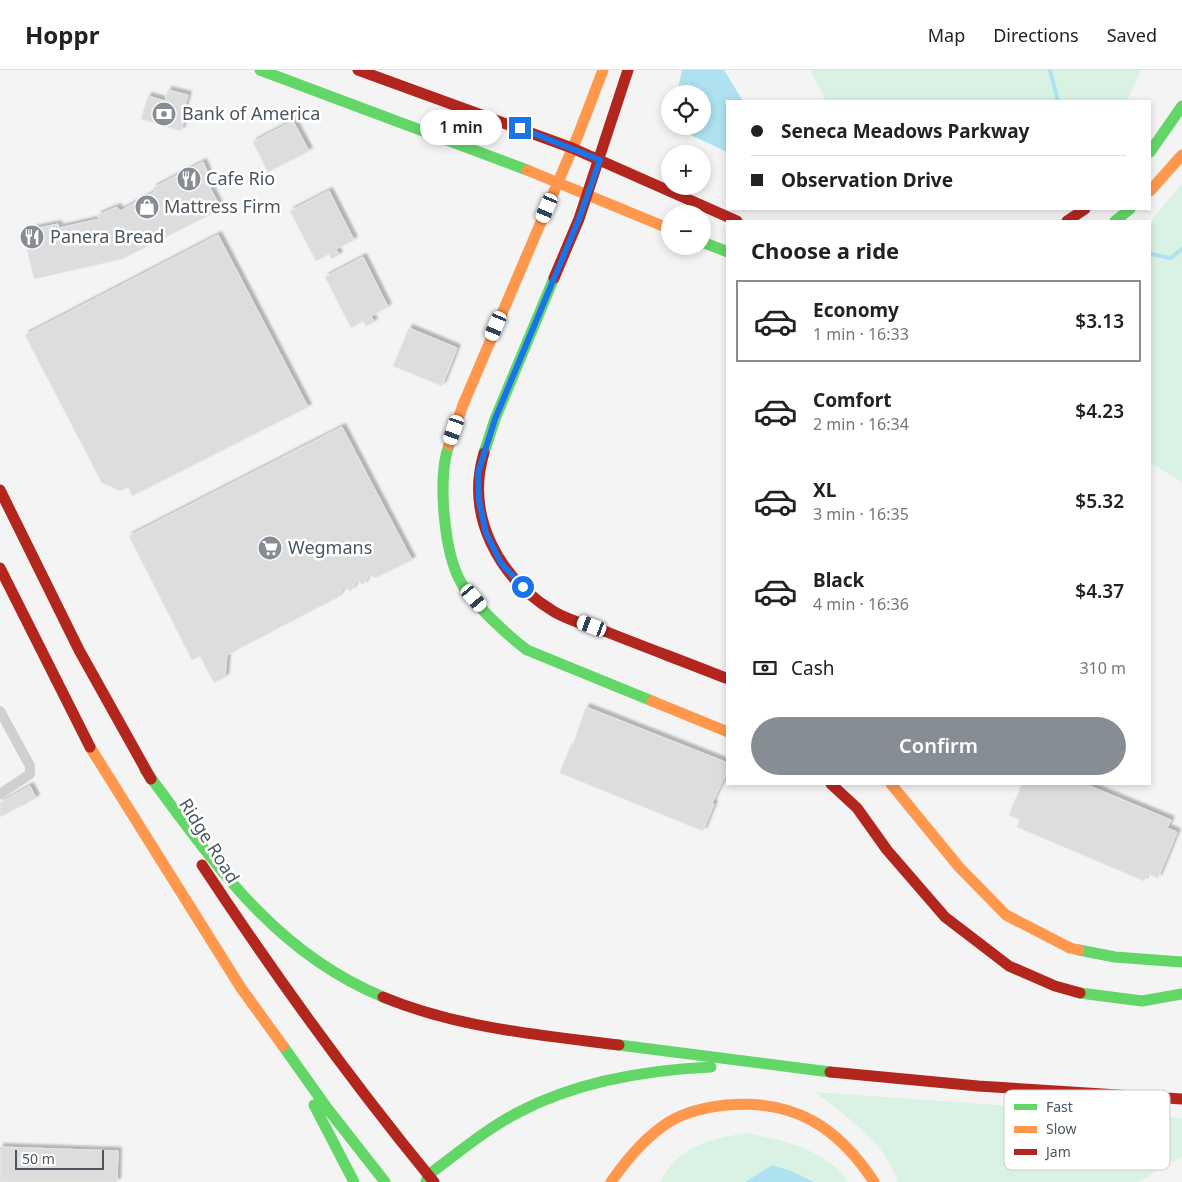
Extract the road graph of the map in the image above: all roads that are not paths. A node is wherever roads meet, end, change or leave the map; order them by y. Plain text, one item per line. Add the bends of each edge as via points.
1 (260, 70) edge
2 (358, 70) edge
3 (602, 70) edge
4 (628, 70) edge
5 (1182, 106) edge
6 (572, 148) junction
7 (1151, 151) edge
8 (1182, 155) edge
9 (600, 160) junction
10 (558, 181) junction
11 (1151, 190) edge
12 (587, 194) junction
13 (1084, 210) edge
14 (1129, 210) edge
15 (735, 220) edge
16 (1068, 220) edge
17 (1116, 220) edge
18 (661, 224) edge
19 (711, 245) edge
20 (726, 251) edge
21 (0, 490) edge
22 (0, 568) edge
23 (726, 678) edge
24 (0, 711) edge
25 (726, 731) edge
26 (146, 770) junction
27 (832, 785) edge
28 (892, 785) edge
29 (0, 794) edge
30 (1182, 962) edge
31 (1182, 994) edge
32 (284, 1048) junction
33 (765, 1065) junction
34 (1035, 1090) edge
35 (429, 1180) edge
36 (354, 1182) edge
37 (385, 1182) edge
38 (611, 1182) edge
39 (874, 1182) edge

1 - 10 main road via 354,102
2 - 6 main road
3 - 6 main road
4 - 9 main road
5 - 7 main road
6 - 9 main road
6 - 10 main road
8 - 11 main road
9 - 12 main road
9 - 15 main road
10 - 12 main road
10 - 25 main road via 463,405 444,461 443,505 454,562 462,584 497,626 527,650
12 - 18 main road
12 - 23 main road via 495,419 478,473 479,501 486,533 501,563 523,587 554,612
13 - 16 main road
14 - 17 main road
19 - 20 main road
21 - 26 main road, Ridge Road via 79,650
22 - 32 main road via 90,748 241,988
24 - 29 street via 30,766 30,774 24,780
26 - 33 main road via 221,873 244,899 284,936 329,969 389,1000 451,1021
26 - 35 main road, Ridge Road via 197,858 241,924 366,1099
27 - 31 main road via 857,808 945,917 1009,966 1055,986 1090,996 1142,1001
28 - 30 main road via 959,868 1006,915 1070,948 1115,958
32 - 36 main road
32 - 37 main road
33 - 34 main road
33 - 35 main road via 696,1067 610,1078 532,1105 468,1145
38 - 39 main road via 630,1154 664,1126 708,1106 752,1103 782,1107 808,1119 838,1139 862,1163

